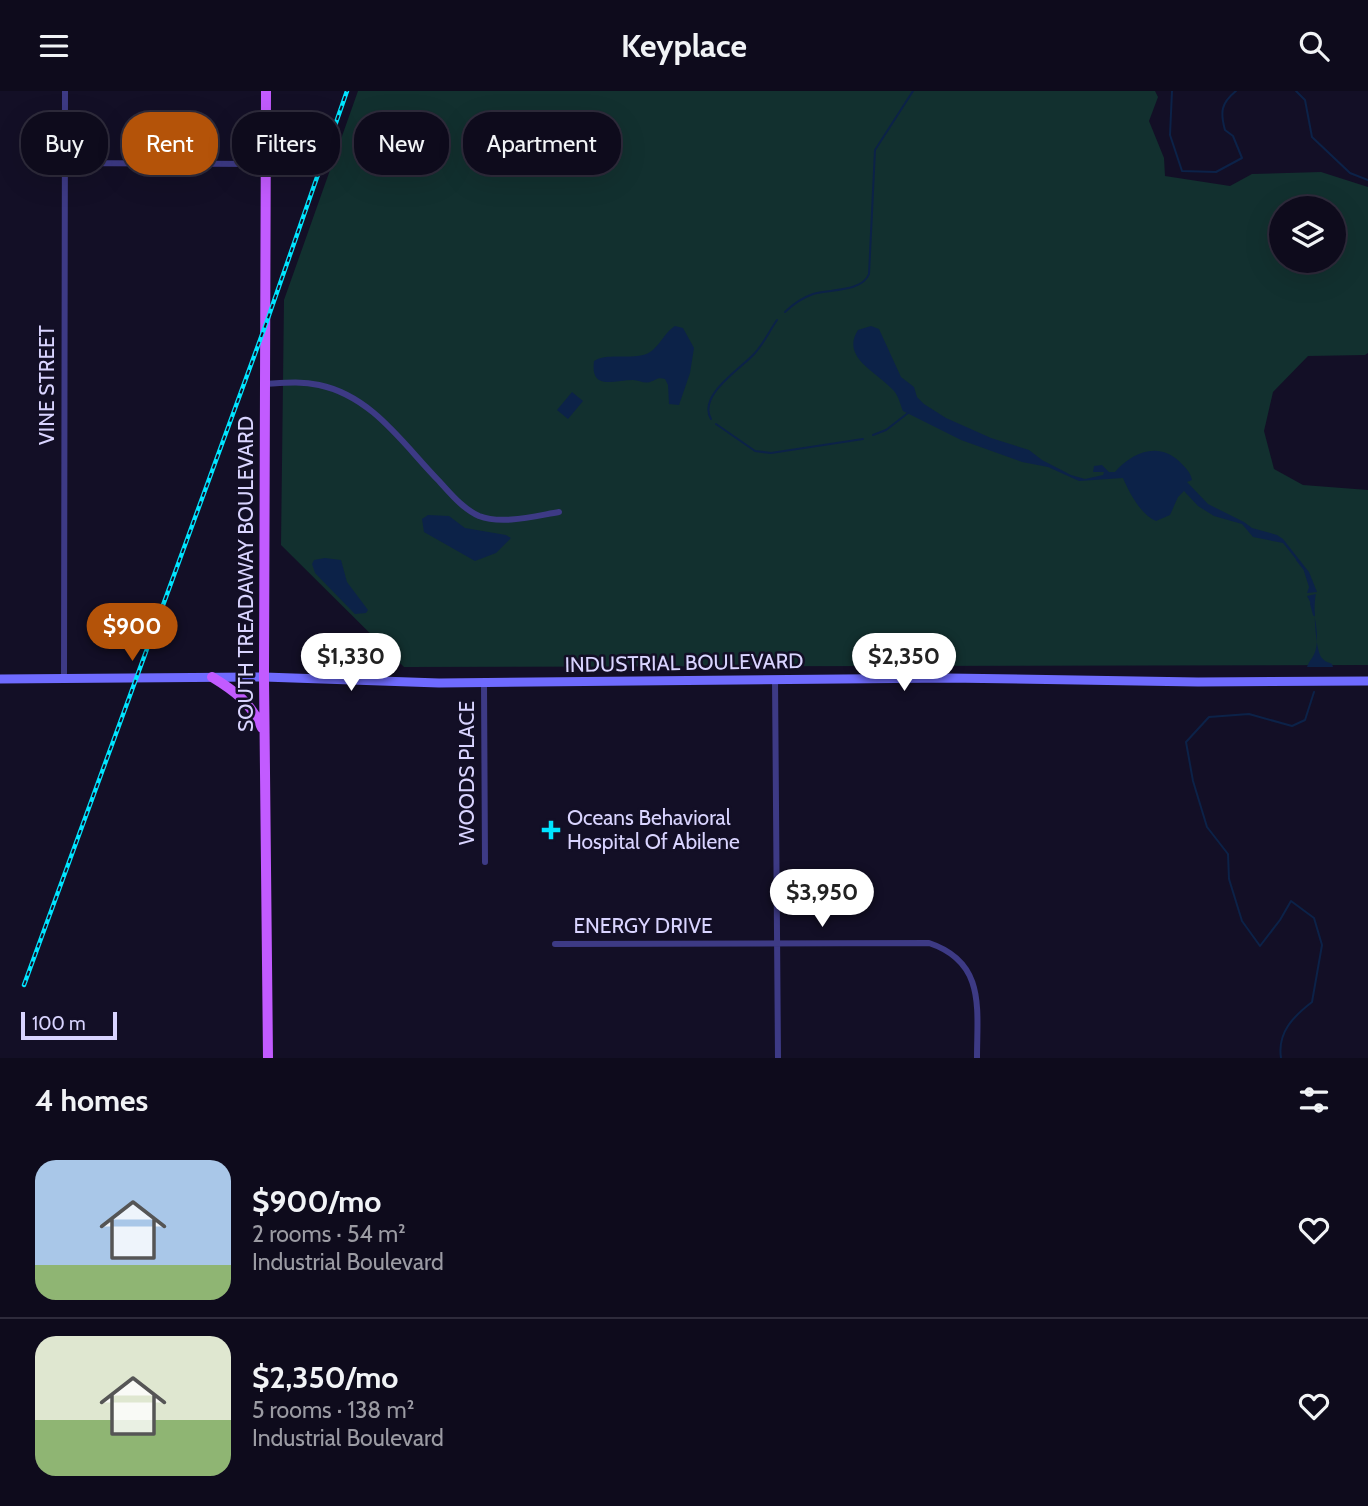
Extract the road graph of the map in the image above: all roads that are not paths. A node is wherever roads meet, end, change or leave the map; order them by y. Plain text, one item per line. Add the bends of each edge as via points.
1 (65, 91) edge
2 (266, 91) edge
3 (65, 112) edge
4 (266, 112) edge
5 (108, 163) edge
6 (232, 164) edge
7 (65, 175) edge
8 (265, 175) edge
9 (265, 384) junction
10 (559, 512) dead end
11 (212, 677) junction
12 (264, 677) junction
13 (0, 679) edge
14 (64, 679) junction
15 (775, 679) junction
16 (1368, 681) edge
17 (485, 683) junction
18 (264, 734) junction
19 (485, 862) dead end
20 (777, 943) junction
21 (555, 944) dead end
22 (268, 1058) edge
23 (778, 1058) edge
24 (977, 1058) edge

1 - 3 street, VINE STREET
2 - 4 main road, SOUTH TREADAWAY BOULEVARD
5 - 6 street
7 - 14 street, VINE STREET
8 - 9 main road, SOUTH TREADAWAY BOULEVARD
9 - 10 street via 316,384 355,398 477,515 500,519
9 - 12 main road, SOUTH TREADAWAY BOULEVARD
11 - 12 main road, INDUSTRIAL BOULEVARD
11 - 14 main road, INDUSTRIAL BOULEVARD
11 - 18 main road via 255,712
12 - 17 main road, INDUSTRIAL BOULEVARD
12 - 18 main road, SOUTH TREADAWAY BOULEVARD
13 - 14 main road, INDUSTRIAL BOULEVARD
15 - 16 main road, INDUSTRIAL BOULEVARD
15 - 17 main road, INDUSTRIAL BOULEVARD
15 - 20 street
17 - 19 street, WOODS PLACE
18 - 22 main road, SOUTH TREADAWAY BOULEVARD
20 - 21 street, ENERGY DRIVE
20 - 23 street
20 - 24 street, ENERGY DRIVE via 906,942 943,947 974,981

